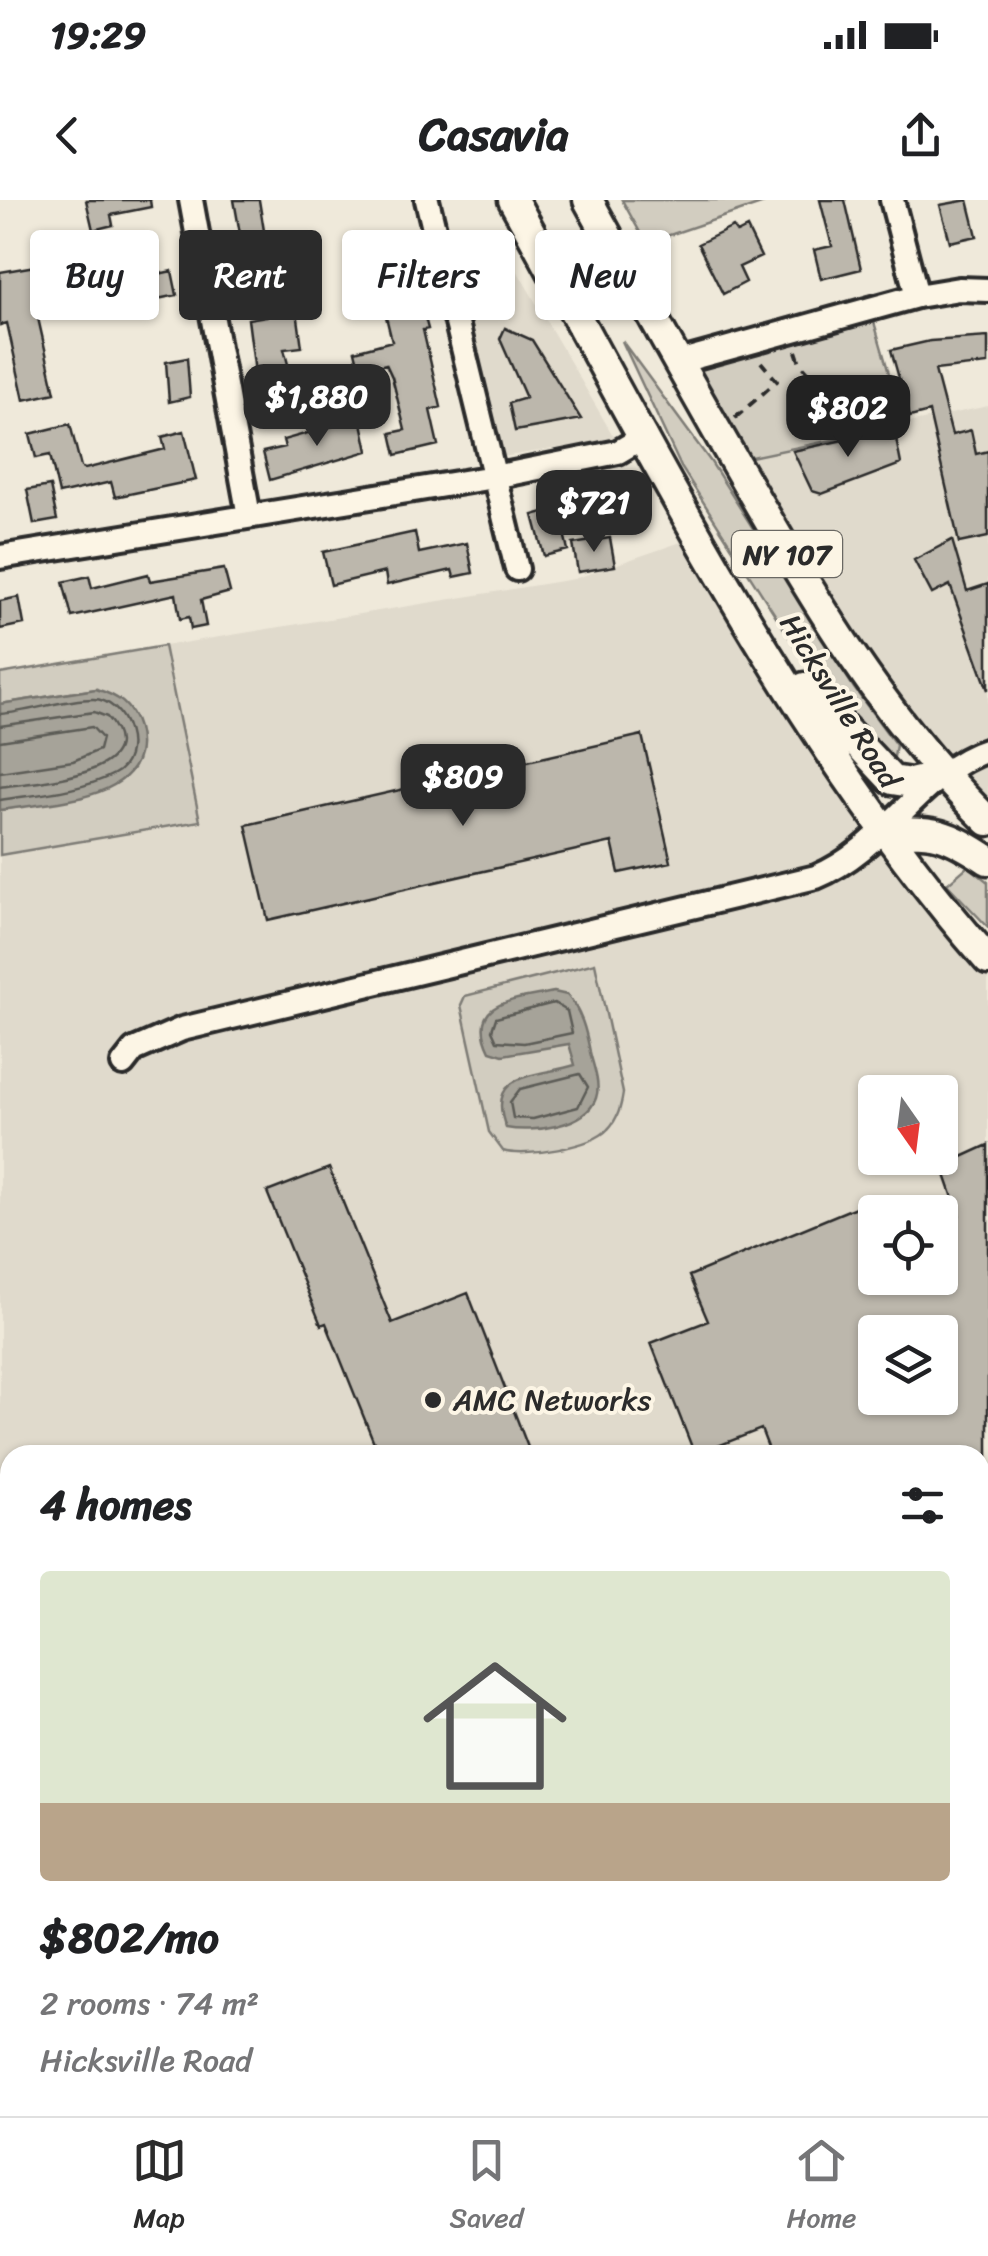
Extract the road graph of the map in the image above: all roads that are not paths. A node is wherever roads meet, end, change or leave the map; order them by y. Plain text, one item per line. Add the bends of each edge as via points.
1 (192, 200) edge
2 (427, 200) edge
3 (500, 200) edge
4 (514, 200) edge
5 (588, 200) edge
6 (892, 200) edge
7 (532, 234) junction
8 (988, 290) edge
9 (917, 296) junction
10 (678, 362) junction
11 (644, 436) junction
12 (494, 477) junction
13 (249, 516) junction
14 (1, 552) edge
15 (517, 568) dead end
16 (760, 636) junction
17 (988, 750) edge
18 (941, 776) junction
19 (988, 821) edge
20 (885, 833) junction
21 (988, 860) edge
22 (988, 960) edge
23 (123, 1064) dead end

1 - 13 street
2 - 12 street
3 - 7 main road
4 - 7 main road, Hicksville Road / NY 107
5 - 10 main road, Hicksville Road / NY 107
6 - 9 street
7 - 11 main road, Hicksville Road / NY 107
8 - 9 street
9 - 10 street
10 - 18 main road, Hicksville Road / NY 107 via 804,582
11 - 12 street via 629,449
11 - 16 main road, Hicksville Road / NY 107
12 - 13 street
12 - 15 street
13 - 14 street
16 - 18 main road via 892,780
16 - 20 main road, Hicksville Road / NY 107
17 - 18 street via 963,758
18 - 19 main road, NY 107
18 - 20 street
20 - 21 main road via 934,831
20 - 22 main road, Hicksville Road / NY 107
20 - 23 street via 816,877 182,1028 134,1050

